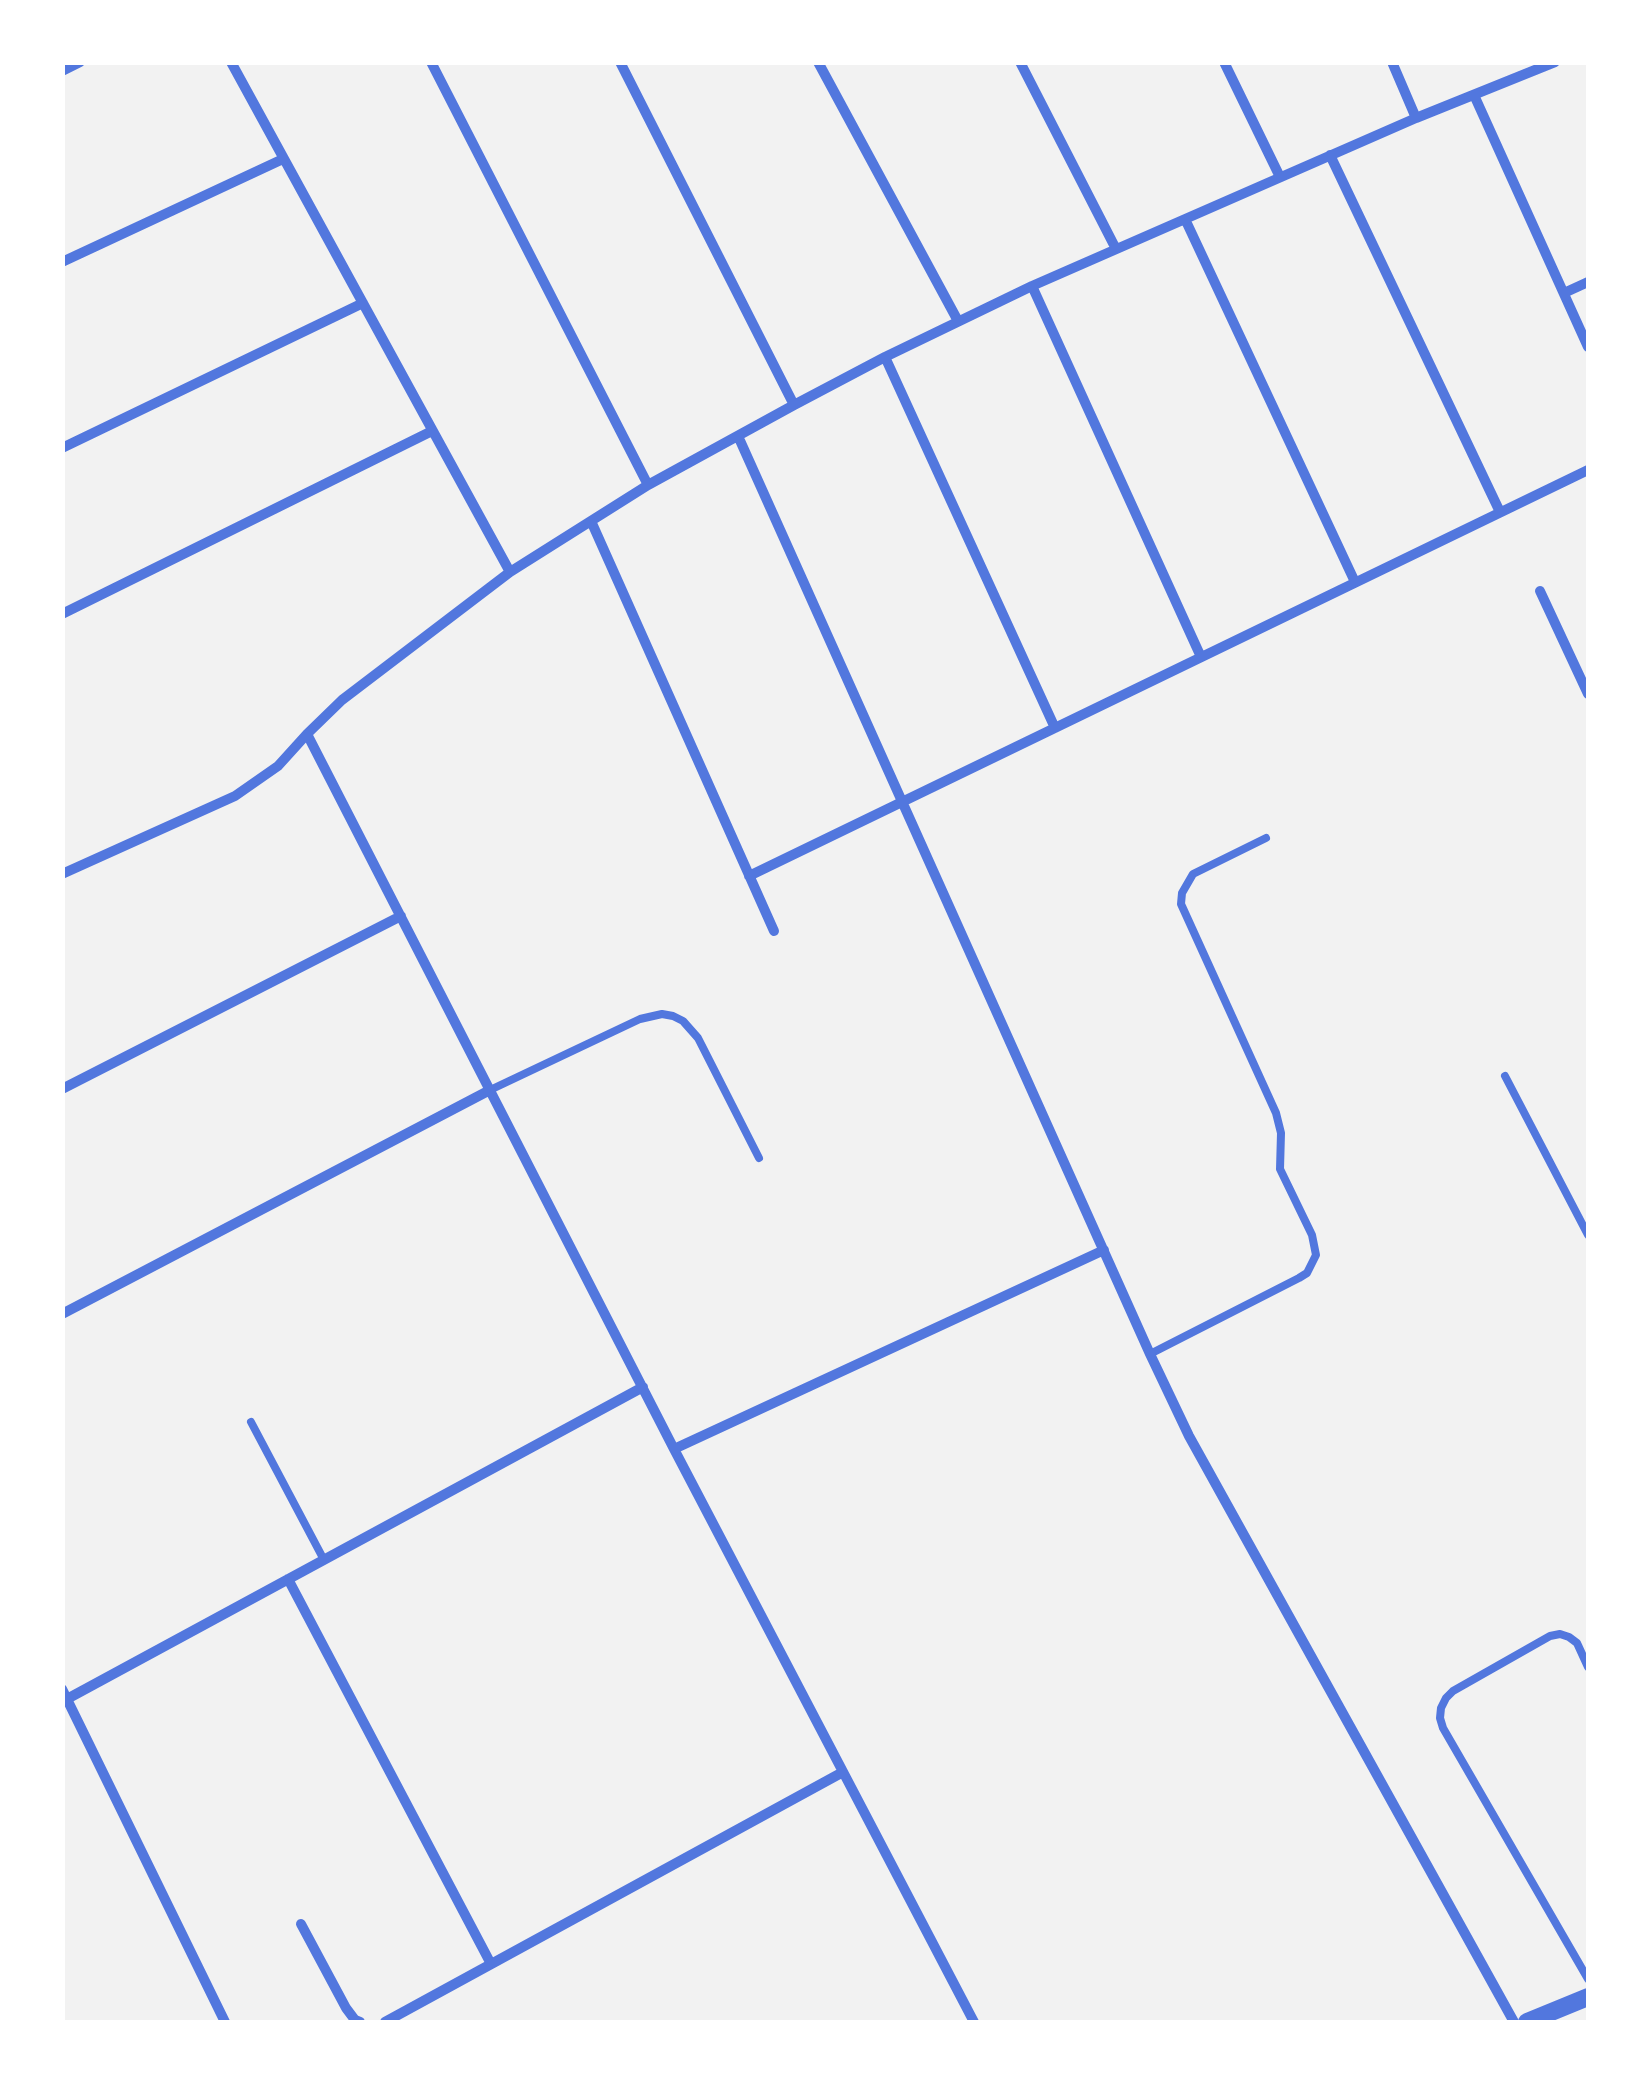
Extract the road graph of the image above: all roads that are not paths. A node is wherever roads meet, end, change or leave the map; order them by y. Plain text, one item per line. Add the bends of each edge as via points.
1 (80, 62) edge
2 (231, 62) edge
3 (431, 62) edge
4 (620, 62) edge
5 (818, 62) edge
6 (1020, 62) edge
7 (1224, 62) edge
8 (1392, 62) edge
9 (1555, 62) edge
10 (62, 70) edge
11 (1474, 94) junction
12 (1416, 118) junction
13 (1330, 155) junction
14 (283, 158) junction
15 (1280, 177) junction
16 (1185, 219) junction
17 (1116, 250) junction
18 (62, 262) edge
19 (1588, 282) edge
20 (1032, 286) junction
21 (1564, 293) junction
22 (362, 304) junction
23 (958, 322) junction
24 (1588, 346) edge
25 (886, 357) junction
26 (794, 405) junction
27 (432, 431) junction
28 (738, 436) junction
29 (62, 448) edge
30 (1588, 470) edge
31 (648, 485) junction
32 (1500, 512) junction
33 (591, 521) junction
34 (510, 572) junction
35 (1355, 582) junction
36 (1540, 591) dead end
37 (62, 614) edge
38 (1201, 657) junction
39 (1584, 674) edge
40 (1588, 694) edge
41 (1055, 728) junction
42 (307, 734) junction
43 (902, 802) junction
44 (1266, 838) dead end
45 (62, 874) edge
46 (749, 876) junction
47 (401, 916) junction
48 (774, 931) dead end
49 (1505, 1076) dead end
50 (62, 1089) edge
51 (490, 1090) junction
52 (760, 1158) dead end
53 (1588, 1234) edge
54 (1104, 1250) junction
55 (62, 1314) edge
56 (1150, 1354) junction
57 (643, 1387) junction
58 (251, 1422) dead end
59 (674, 1449) junction
60 (324, 1560) junction
61 (288, 1579) junction
62 (1588, 1666) edge
63 (65, 1694) edge
64 (843, 1772) junction
65 (301, 1924) dead end
66 (491, 1964) junction
67 (1588, 1979) edge
68 (1588, 1996) edge
69 (226, 2022) edge
70 (360, 2022) edge
71 (386, 2022) edge
72 (974, 2022) edge
73 (1514, 2022) edge
74 (1527, 2022) edge

1 - 10 street
2 - 14 street
3 - 31 street
4 - 26 street
5 - 23 street
6 - 17 street
7 - 15 street
8 - 12 street
9 - 11 street
11 - 12 street
11 - 21 street
12 - 13 street
13 - 15 street
13 - 32 street
14 - 18 street
14 - 22 street
15 - 16 street
16 - 17 street
16 - 35 street
17 - 20 street
19 - 21 street
20 - 23 street
20 - 38 street
21 - 24 street
22 - 27 street
22 - 29 street
23 - 25 street
25 - 26 street
25 - 41 street
26 - 28 street
27 - 34 street
27 - 37 street
28 - 31 street
28 - 43 street
30 - 32 street
31 - 33 street
32 - 35 street
33 - 34 street
33 - 46 street
34 - 42 street
35 - 38 street
36 - 39 street
38 - 41 street
39 - 40 street
41 - 43 street
42 - 45 street via 278,766 235,796
42 - 47 street
43 - 46 street
43 - 54 street
44 - 56 lane via 1193,874 1182,904 1276,1113 1280,1169 1316,1255 1308,1273
46 - 48 street
47 - 50 street
47 - 51 street
49 - 53 lane
51 - 52 lane via 640,1020 673,1016 692,1028
51 - 55 street
51 - 57 street
54 - 56 street
54 - 59 street
56 - 73 street
57 - 59 street
57 - 60 street
58 - 60 lane
59 - 64 street
60 - 61 street
61 - 63 street
61 - 66 street
62 - 67 lane via 1570,1637 1550,1636 1454,1691 1440,1718
63 - 69 street
64 - 66 street
64 - 72 street
65 - 70 street
66 - 71 street
68 - 74 street

